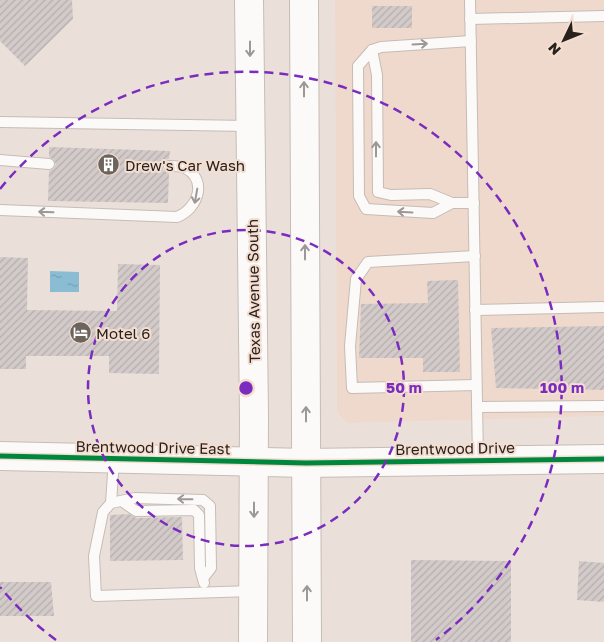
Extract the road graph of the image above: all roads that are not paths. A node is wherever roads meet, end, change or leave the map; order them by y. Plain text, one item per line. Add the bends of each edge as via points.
1 (249, 0) edge
2 (304, 0) edge
3 (470, 0) edge
4 (604, 16) edge
5 (470, 19) junction
6 (471, 41) junction
7 (372, 50) junction
8 (0, 122) edge
9 (250, 126) junction
10 (0, 160) edge
11 (49, 164) dead end
12 (169, 166) dead end
13 (474, 203) junction
14 (452, 204) junction
15 (0, 210) edge
16 (474, 256) junction
17 (604, 307) edge
18 (476, 310) junction
19 (476, 385) junction
20 (604, 406) edge
21 (478, 408) junction
22 (0, 456) edge
23 (114, 459) junction
24 (604, 459) edge
25 (478, 460) junction
26 (254, 461) junction
27 (306, 463) junction
28 (111, 503) junction
29 (253, 591) junction
30 (204, 592) junction
31 (253, 642) edge
32 (307, 642) edge

1 -> 9 main road, Texas Avenue South
27 -> 2 main road
3 - 5 lane
4 - 5 lane
5 - 6 lane
7 -> 6 lane via 382,46
6 - 13 lane
14 -> 7 lane via 430,194 378,192 377,75
14 -> 7 lane via 433,213 366,209 359,196 358,66
8 - 9 lane
9 - 26 main road, Texas Avenue South
10 - 11 lane
12 -> 15 lane via 184,168 193,176 197,186 193,207 177,217
13 - 14 lane
13 - 16 lane
16 - 18 lane
16 - 19 lane via 368,262 356,279 350,346 352,388
17 - 18 lane
18 - 19 lane
19 - 21 lane
20 - 21 lane
21 - 25 lane
22 - 23 main road, Brentwood Drive East
23 - 26 main road, Brentwood Drive East
23 - 28 lane
24 - 25 main road, Brentwood Drive
25 - 27 main road, Brentwood Drive
26 - 27 main road, Brentwood Drive East
26 -> 29 main road, Texas Avenue South
32 -> 27 main road
30 -> 28 lane via 199,515 194,510 136,511 123,502
28 - 30 lane via 102,512 94,556 96,596
29 - 30 lane
29 - 31 main road, Texas Avenue South

